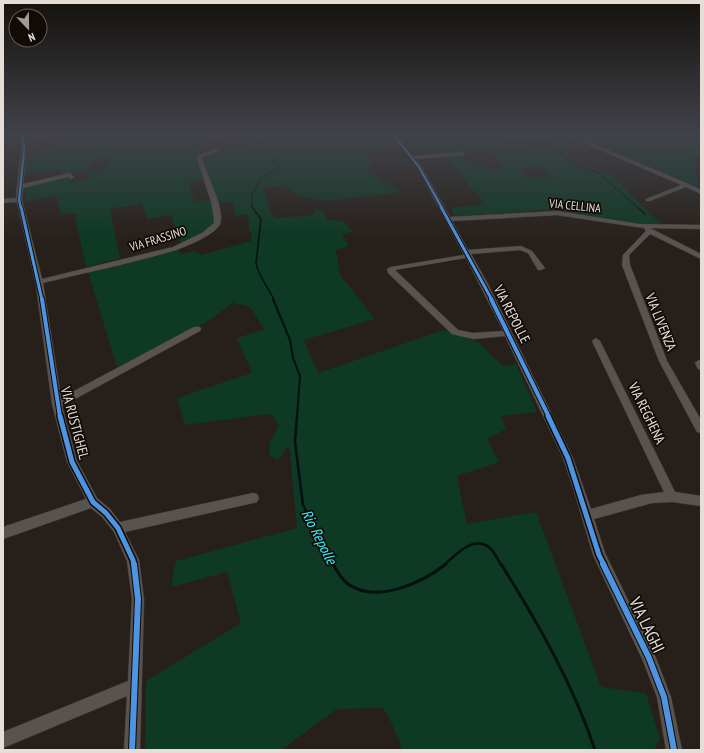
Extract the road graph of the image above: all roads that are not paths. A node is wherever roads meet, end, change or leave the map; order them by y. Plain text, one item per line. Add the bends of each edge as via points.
1 (20, 170) edge
2 (204, 170) edge
3 (420, 170) edge
4 (652, 170) edge
5 (72, 177) dead end
6 (687, 185) junction
7 (19, 187) junction
8 (701, 192) edge
9 (19, 200) junction
10 (648, 200) dead end
11 (3, 201) edge
12 (447, 219) junction
13 (701, 227) edge
14 (648, 228) junction
15 (467, 254) junction
16 (701, 257) edge
17 (541, 268) dead end
18 (39, 282) junction
19 (197, 329) dead end
20 (508, 333) junction
21 (596, 341) dead end
22 (57, 404) junction
23 (701, 429) edge
24 (672, 497) junction
25 (253, 498) dead end
26 (93, 502) junction
27 (701, 502) edge
28 (588, 515) junction
29 (118, 528) junction
30 (3, 533) edge
31 (135, 685) junction
32 (3, 740) edge
33 (132, 750) edge
34 (674, 750) edge

1 - 7 street, VIA RUSTIGHEL
2 - 18 street, VIA FRASSINO via 217,211 218,222 214,227 192,241 174,248
3 - 12 street, VIA REPOLLE
4 - 6 street
5 - 7 street via 63,176
6 - 8 street
6 - 10 street
7 - 9 street, VIA RUSTIGHEL
9 - 11 street
9 - 18 street, VIA RUSTIGHEL
12 - 14 street, VIA CELLINA via 557,213
12 - 15 street, VIA REPOLLE
13 - 14 street, VIA CELLINA
14 - 16 street
14 - 23 street, VIA LIVENZA via 626,255 626,265 663,361
15 - 17 street via 521,248 530,252
15 - 20 street, VIA REPOLLE
15 - 20 street via 391,269 392,273 455,332 473,336
18 - 22 street, VIA RUSTIGHEL
19 - 22 street, VIA RUSTIGHEL
20 - 28 street, VIA REPOLLE via 568,458
21 - 24 street, VIA REGHENA
22 - 26 street, VIA RUSTIGHEL via 72,462
24 - 27 street
24 - 28 street via 643,500
25 - 29 street
26 - 29 street, VIA RUSTIGHEL
26 - 30 street
28 - 34 street, VIA LAGHI via 599,556 650,658 664,697
29 - 31 street, VIA RUSTIGHEL via 133,560 138,599
31 - 32 street
31 - 33 street, VIA RUSTIGHEL

